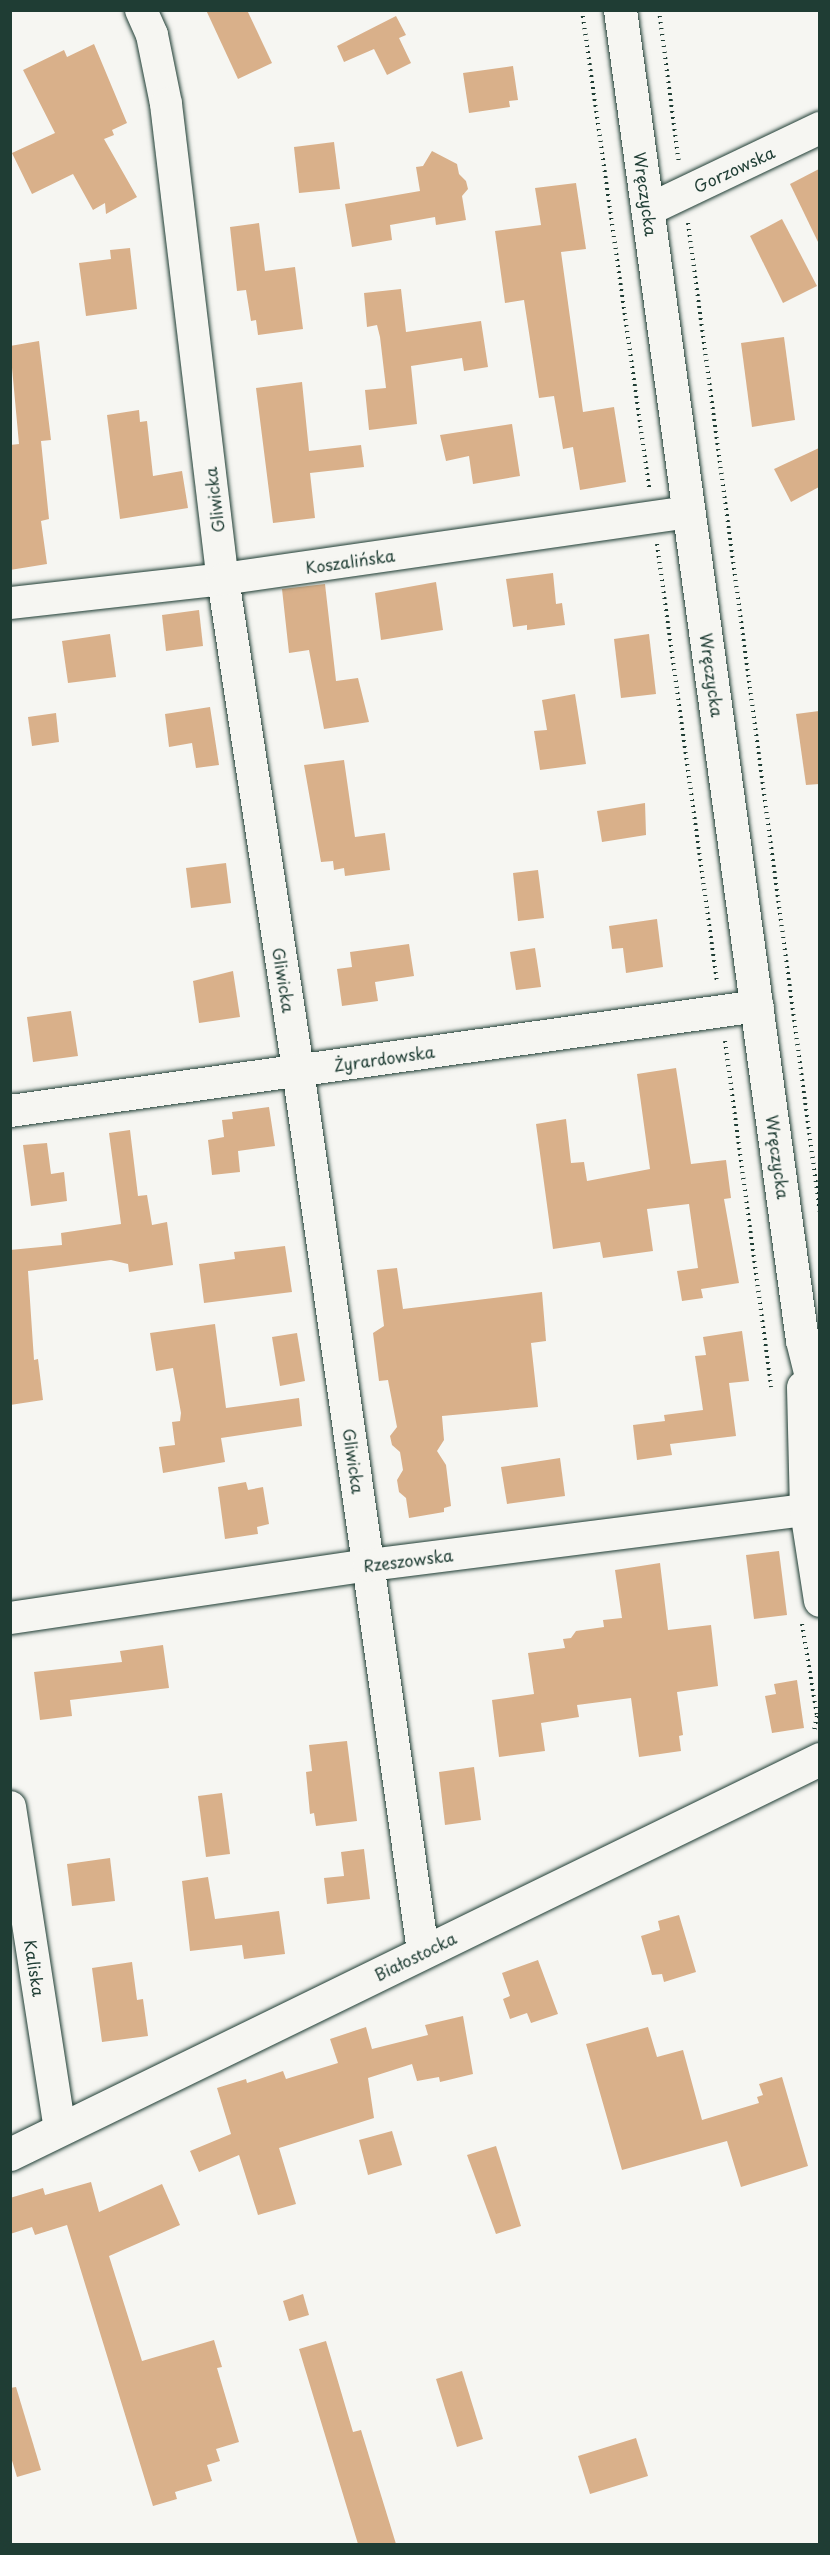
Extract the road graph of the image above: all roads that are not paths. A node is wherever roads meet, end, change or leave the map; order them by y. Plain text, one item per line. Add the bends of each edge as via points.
1 (141, 10) edge
2 (620, 10) edge
3 (819, 128) edge
4 (648, 210) junction
5 (689, 513) junction
6 (223, 579) junction
7 (10, 603) edge
8 (758, 1006) junction
9 (298, 1070) junction
10 (10, 1111) edge
11 (802, 1340) junction
12 (819, 1413) edge
13 (806, 1510) junction
14 (369, 1565) junction
15 (810, 1611) edge
16 (10, 1618) edge
17 (816, 1747) edge
18 (10, 1807) edge
19 (423, 1952) junction
20 (60, 2129) junction
21 (10, 2154) edge

1 - 6 street, Gliwicka via 152,35 175,167
2 - 4 main road, Wręczycka
3 - 4 street, Gorzowska
4 - 5 main road, Wręczycka
5 - 6 street, Koszalińska
5 - 8 main road, Wręczycka
6 - 7 street, Koszalińska
6 - 9 street, Gliwicka
8 - 9 street, Żyrardowska
8 - 11 main road, Wręczycka
9 - 10 street, Żyrardowska
9 - 14 street, Gliwicka
11 - 12 main road, Wręczycka
11 - 13 main road, Wręczycka
13 - 14 street, Rzeszowska
13 - 15 main road, Wręczycka
14 - 16 street, Rzeszowska
14 - 19 street, Gliwicka
17 - 19 main road, Białostocka
18 - 20 street, Kaliska
19 - 20 main road, Białostocka
20 - 21 main road, Białostocka

